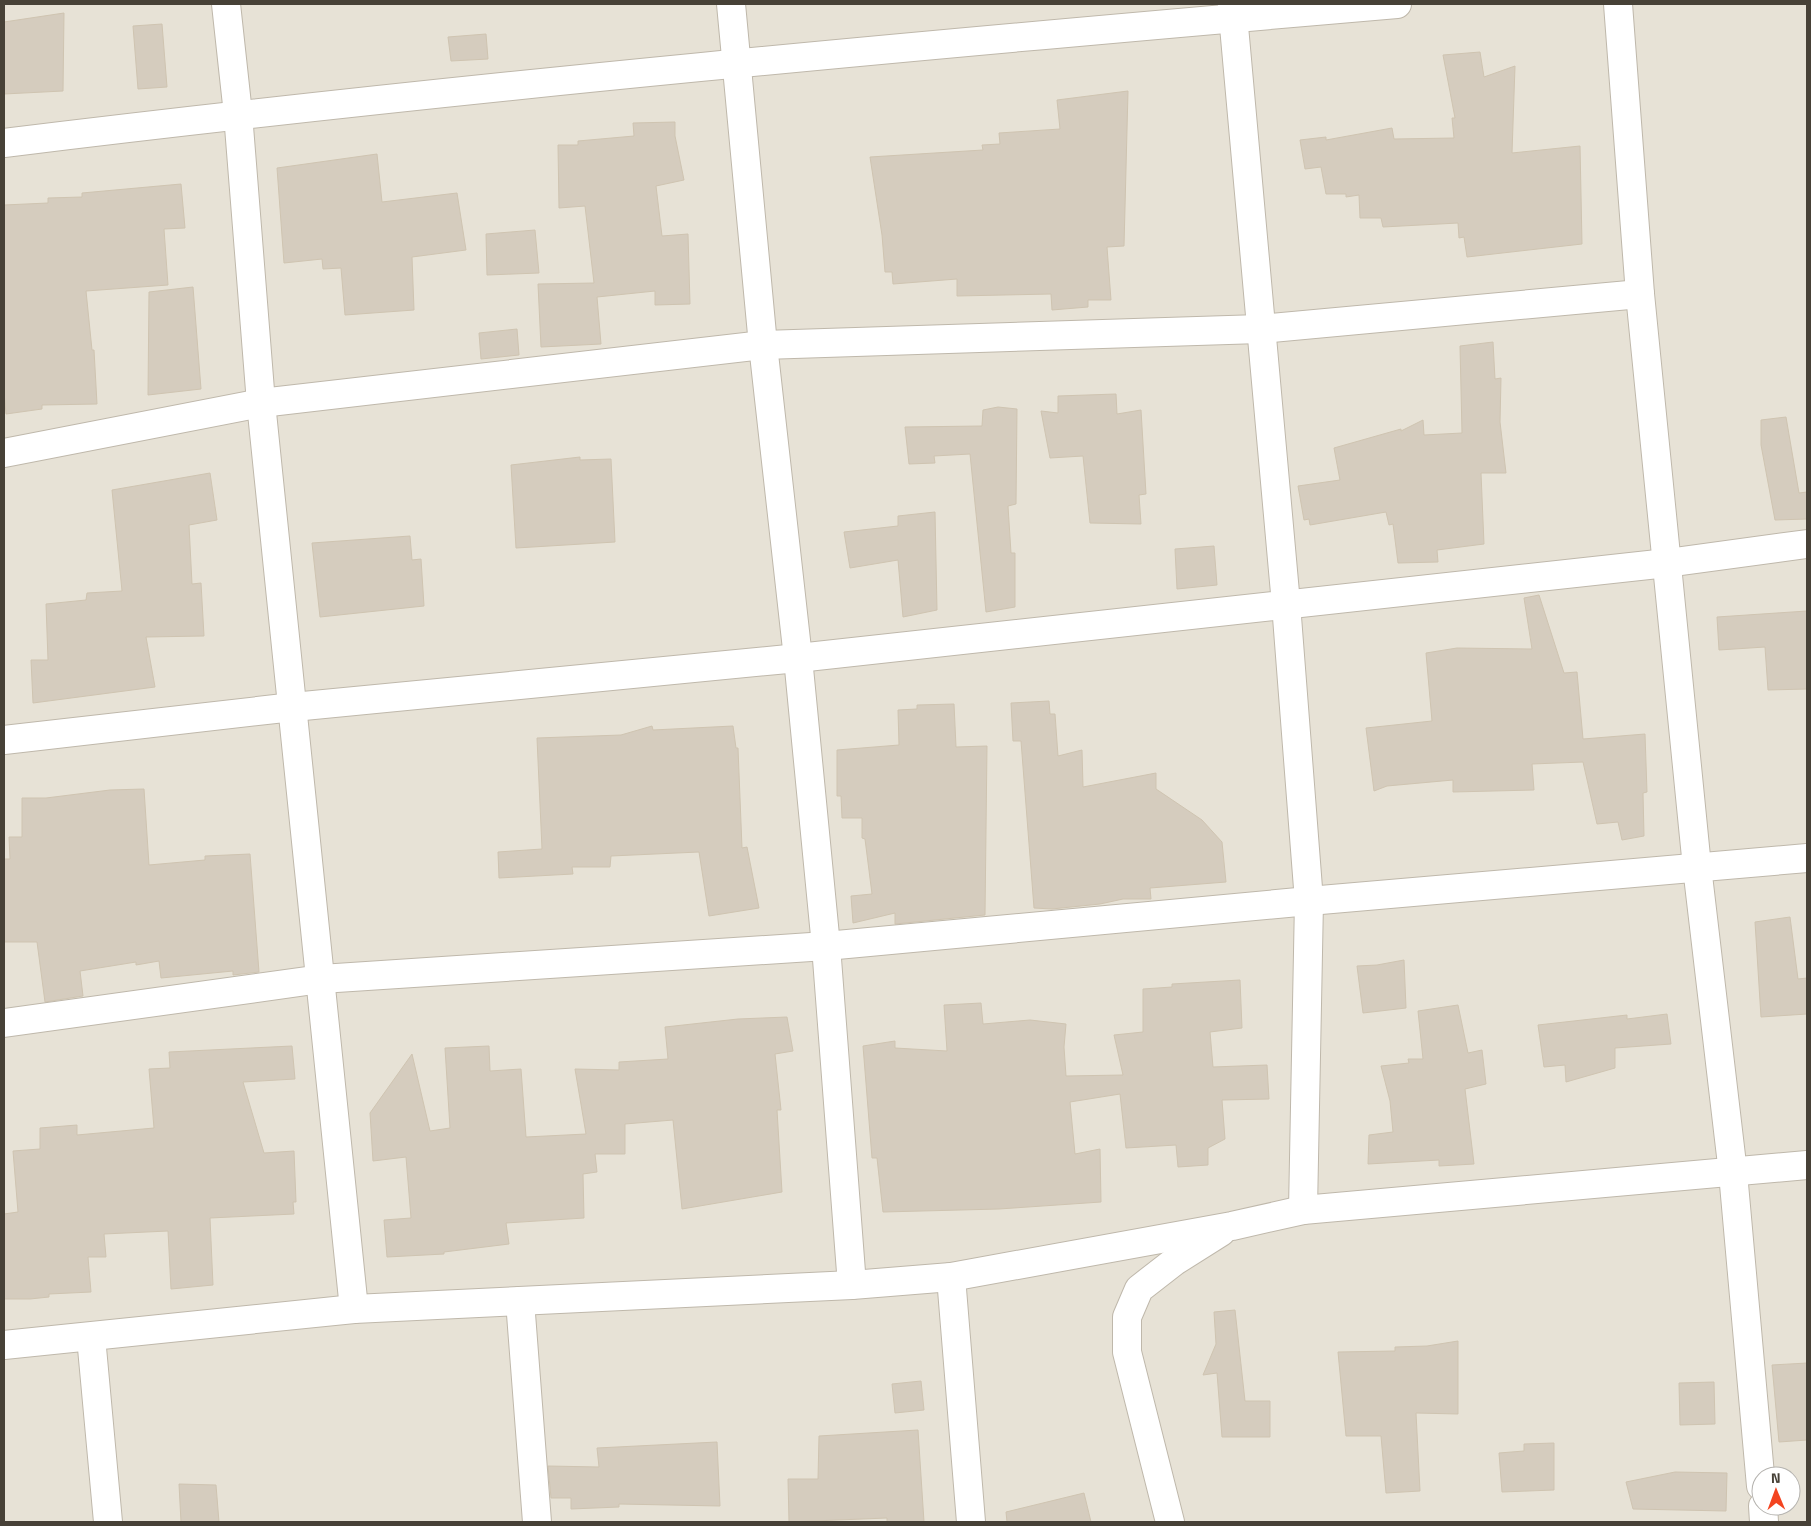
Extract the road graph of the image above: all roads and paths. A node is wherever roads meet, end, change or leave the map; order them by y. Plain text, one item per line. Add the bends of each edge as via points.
1 (226, 4) edge
2 (731, 4) edge
3 (1398, 4) edge
4 (1618, 4) edge
5 (1233, 11) edge
6 (738, 62) junction
7 (238, 114) junction
8 (4, 143) edge
9 (1640, 294) junction
10 (1260, 329) junction
11 (763, 345) junction
12 (261, 403) junction
13 (4, 453) edge
14 (1807, 544) edge
15 (1667, 563) junction
16 (1286, 604) junction
17 (798, 658) junction
18 (293, 707) junction
19 (4, 740) edge
20 (1807, 858) edge
21 (1698, 867) junction
22 (1309, 900) junction
23 (826, 946) junction
24 (321, 979) junction
25 (4, 1024) edge
26 (1807, 1165) edge
27 (1733, 1173) junction
28 (1303, 1210) junction
29 (1232, 1226) junction
30 (951, 1277) junction
31 (852, 1285) junction
32 (520, 1301) junction
33 (354, 1309) junction
34 (91, 1337) junction
35 (4, 1345) edge
36 (1759, 1466) edge
37 (108, 1522) edge
38 (537, 1522) edge
39 (971, 1522) edge
40 (1170, 1522) edge

1 - 7 street
2 - 6 street
3 - 5 street
4 - 9 street
5 - 6 street
5 - 10 street
6 - 7 street
6 - 11 street
7 - 8 street
7 - 12 street
9 - 10 street
9 - 15 street
10 - 11 street
10 - 16 street
11 - 12 street
11 - 17 street
12 - 13 street
12 - 18 street
14 - 15 street
15 - 16 street
15 - 21 street
16 - 17 street
16 - 22 street
17 - 18 street
17 - 23 street
18 - 19 street
18 - 24 street
20 - 21 street
21 - 22 street
21 - 27 street
22 - 23 street
22 - 28 street
23 - 24 street
23 - 31 street
24 - 25 street
24 - 33 street
26 - 27 street
27 - 28 street
27 - 36 street
28 - 29 street
29 - 30 street
29 - 40 street via 1175,1261 1139,1289 1127,1316 1128,1352
30 - 31 street
30 - 39 street
31 - 32 street
32 - 33 street
32 - 38 street
33 - 34 street
34 - 35 street
34 - 37 street

